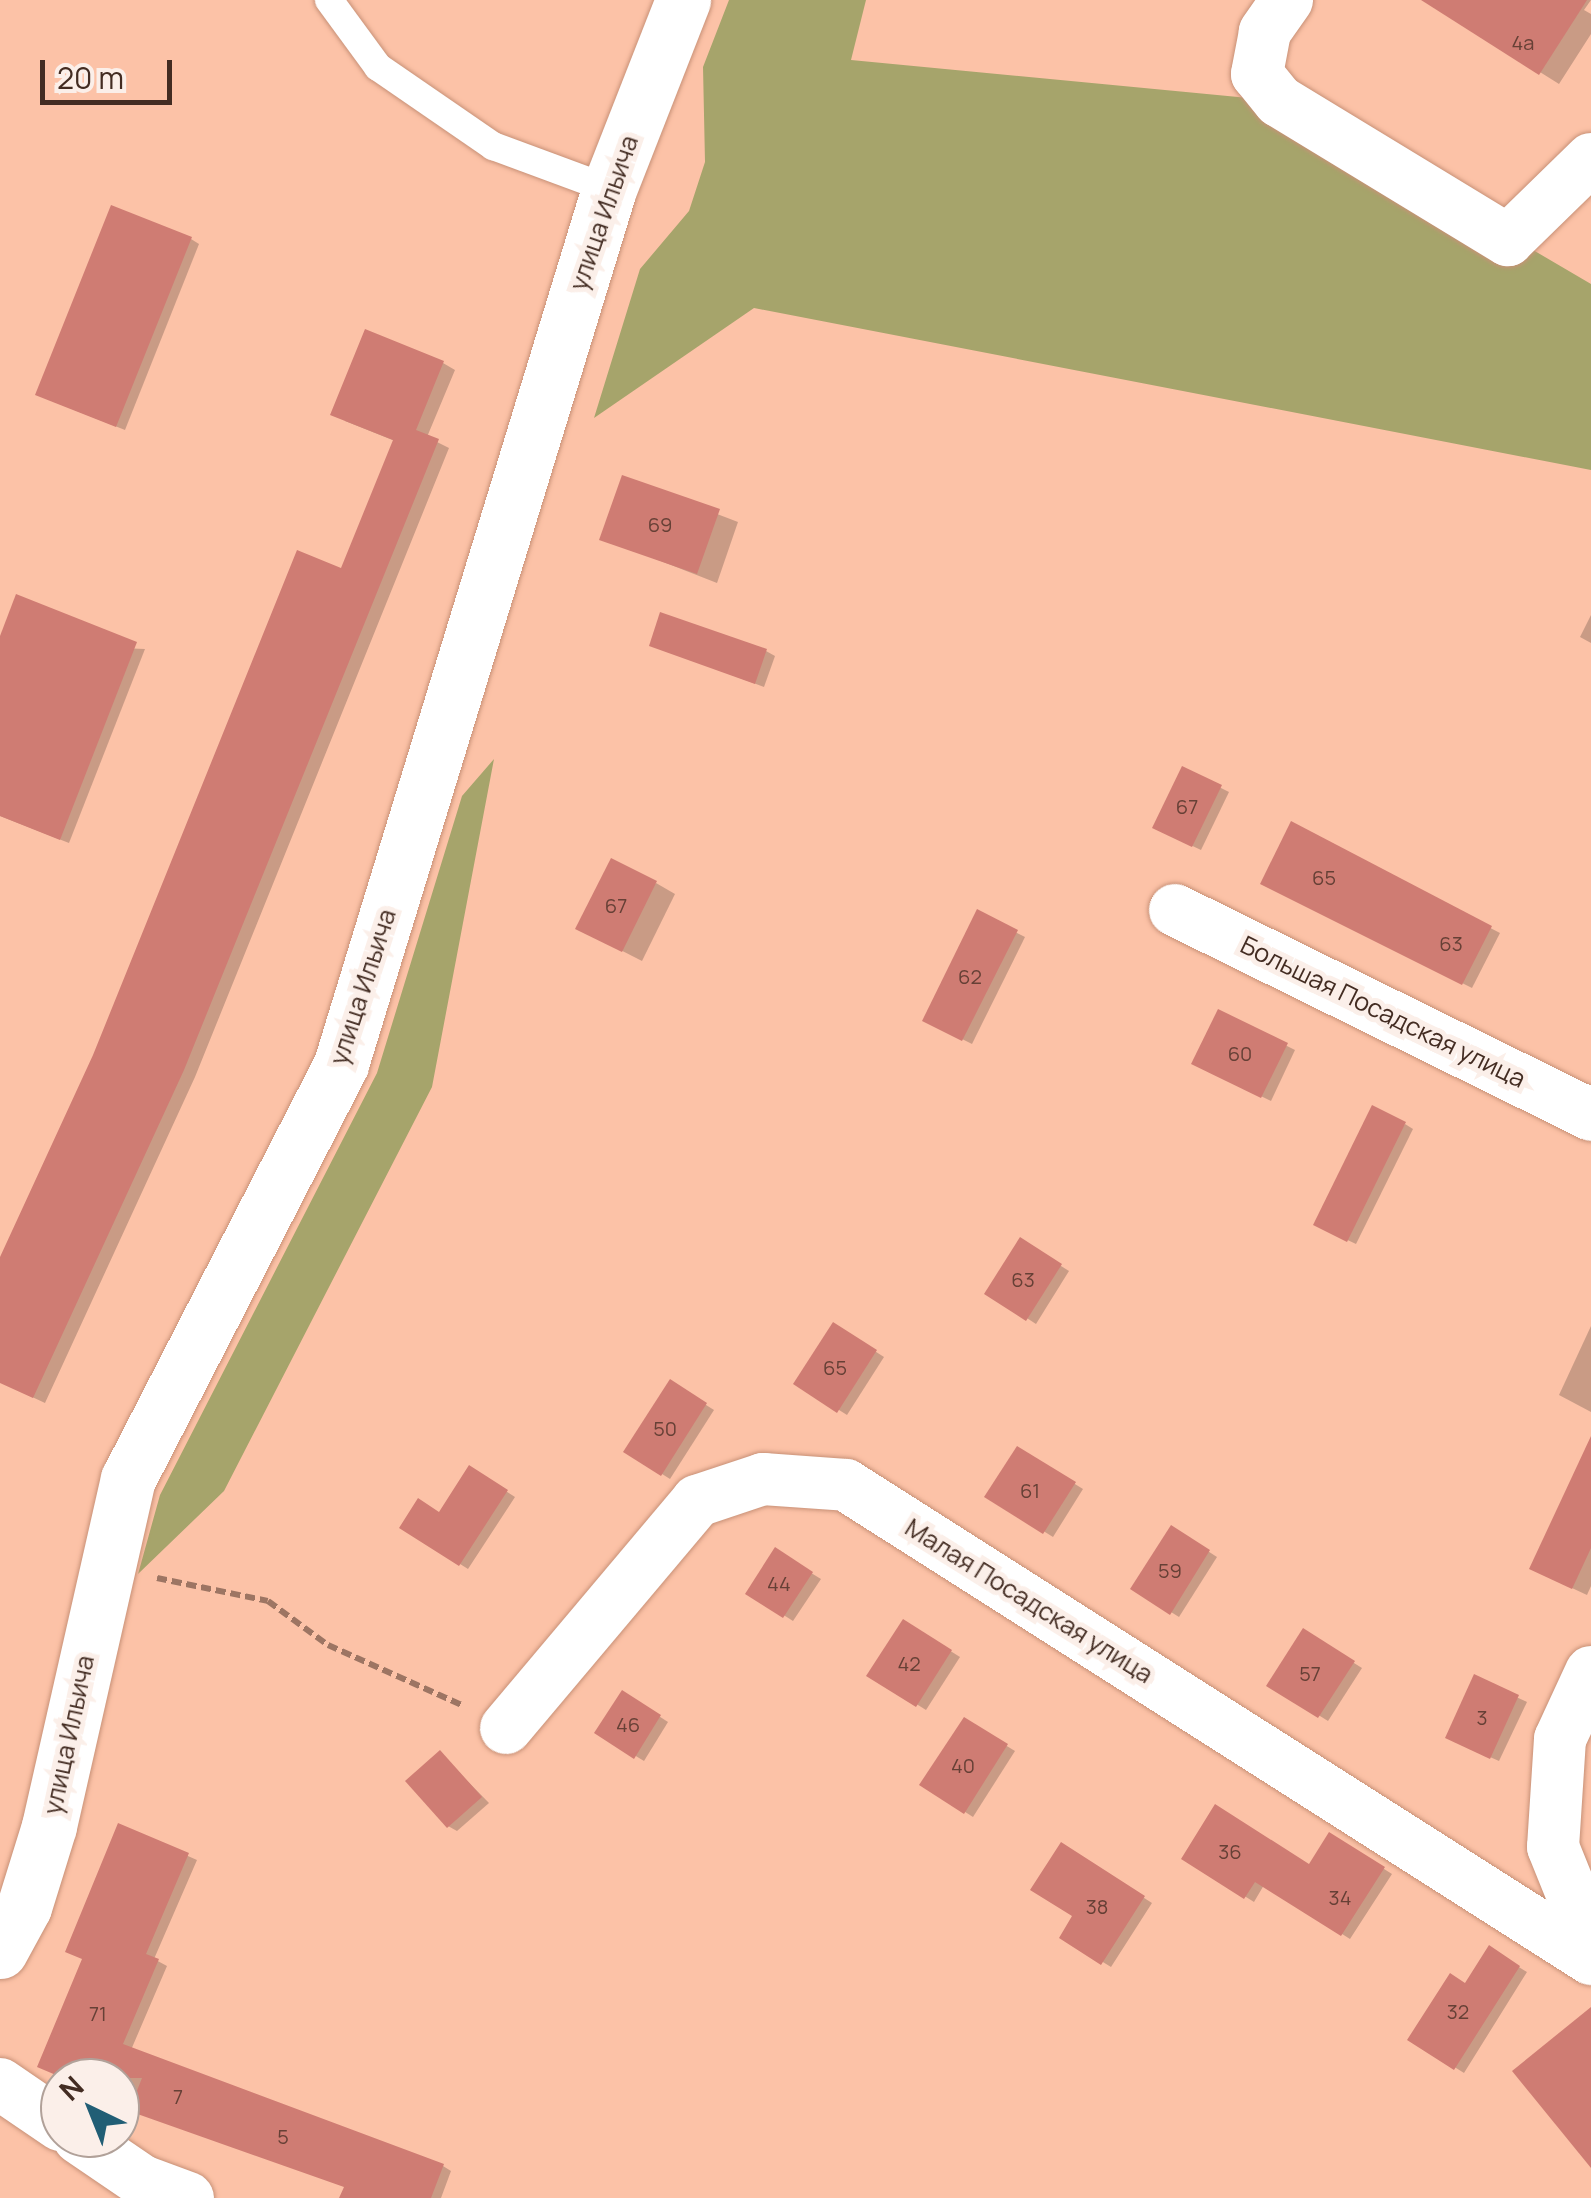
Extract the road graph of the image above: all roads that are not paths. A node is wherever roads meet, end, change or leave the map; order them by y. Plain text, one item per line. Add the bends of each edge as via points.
1 (328, 0) edge
2 (683, 0) edge
3 (1287, 0) edge
4 (1591, 159) edge
5 (609, 189) junction
6 (1175, 910) dead end
7 (1591, 1115) edge
8 (1591, 1672) edge
9 (506, 1728) road end
10 (1591, 1941) edge
11 (0, 1951) edge
12 (1591, 1959) edge
13 (0, 2084) edge
14 (40, 2111) edge
15 (109, 2158) edge
16 (188, 2198) edge

1 - 5 lane via 378,67 493,146
2 - 5 street, улица Ильича
3 - 4 street via 1265,32 1258,74 1279,101 1508,240
5 - 11 street, улица Ильича via 341,1064 128,1478 50,1826 24,1907
6 - 7 street, Большая Посадская улица
8 - 10 street via 1560,1739 1553,1846
9 - 12 street, Малая Посадская улица via 697,1501 763,1479 846,1484
13 - 14 street
15 - 16 street via 142,2181

